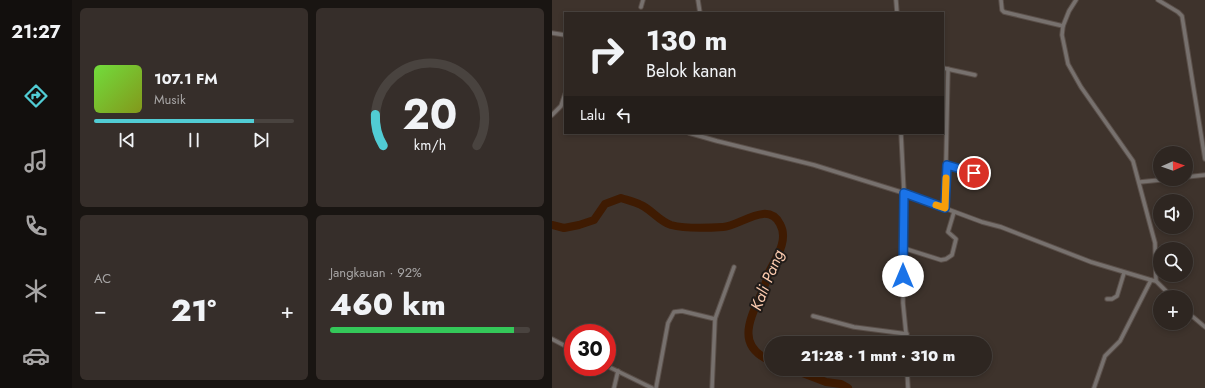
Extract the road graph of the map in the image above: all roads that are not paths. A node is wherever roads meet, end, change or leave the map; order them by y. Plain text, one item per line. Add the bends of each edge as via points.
1 (644, 0) edge
2 (698, 0) edge
3 (896, 0) edge
4 (1001, 0) edge
5 (1076, 0) edge
6 (1158, 0) edge
7 (641, 7) dead end
8 (700, 12) edge
9 (897, 12) edge
10 (1063, 26) junction
11 (552, 32) edge
12 (564, 35) edge
13 (944, 68) edge
14 (948, 69) junction
15 (974, 75) dead end
16 (564, 96) edge
17 (552, 115) edge
18 (692, 134) edge
19 (901, 134) edge
20 (1205, 159) edge
21 (947, 165) junction
22 (974, 173) dead end
23 (1204, 175) edge
24 (1193, 176) edge
25 (1153, 181) edge
26 (1140, 182) junction
27 (904, 193) junction
28 (945, 208) junction
29 (954, 212) junction
30 (1155, 242) edge
31 (903, 248) junction
32 (734, 267) dead end
33 (1124, 273) junction
34 (1153, 281) joint
35 (1154, 282) edge
36 (1164, 290) edge
37 (1107, 299) dead end
38 (813, 316) dead end
39 (1193, 317) edge
40 (715, 319) junction
41 (1205, 327) edge
42 (906, 334) joint
43 (552, 339) edge
44 (564, 345) edge
45 (618, 371) joint
46 (907, 376) edge
47 (614, 388) edge
48 (652, 388) edge
49 (656, 388) edge
50 (712, 388) edge
51 (908, 388) edge
52 (1094, 388) edge

1 - 7 street
2 - 8 street
3 - 9 street
4 - 10 street via 1004,12
5 - 10 street
6 - 20 street via 1182,16
10 - 26 street via 1064,50 1074,77 1133,161
11 - 12 street
13 - 14 street
14 - 15 street
14 - 21 street
16 - 17 street
18 - 27 street via 814,165
19 - 27 street
21 - 22 street
21 - 28 street
23 - 24 street
25 - 26 street
26 - 30 street
27 - 28 street
27 - 31 street
28 - 29 street
29 - 31 street via 948,232 956,239 950,257 941,260
29 - 33 street
31 - 42 street
32 - 40 street
33 - 34 street
33 - 37 street via 1116,296 1112,300
34 - 52 street via 1120,341 1105,356
35 - 36 street
38 - 42 street via 854,327
39 - 41 street
40 - 49 street via 682,311 674,312 668,323
40 - 50 street
43 - 44 street
45 - 47 street
45 - 48 street
46 - 51 street

